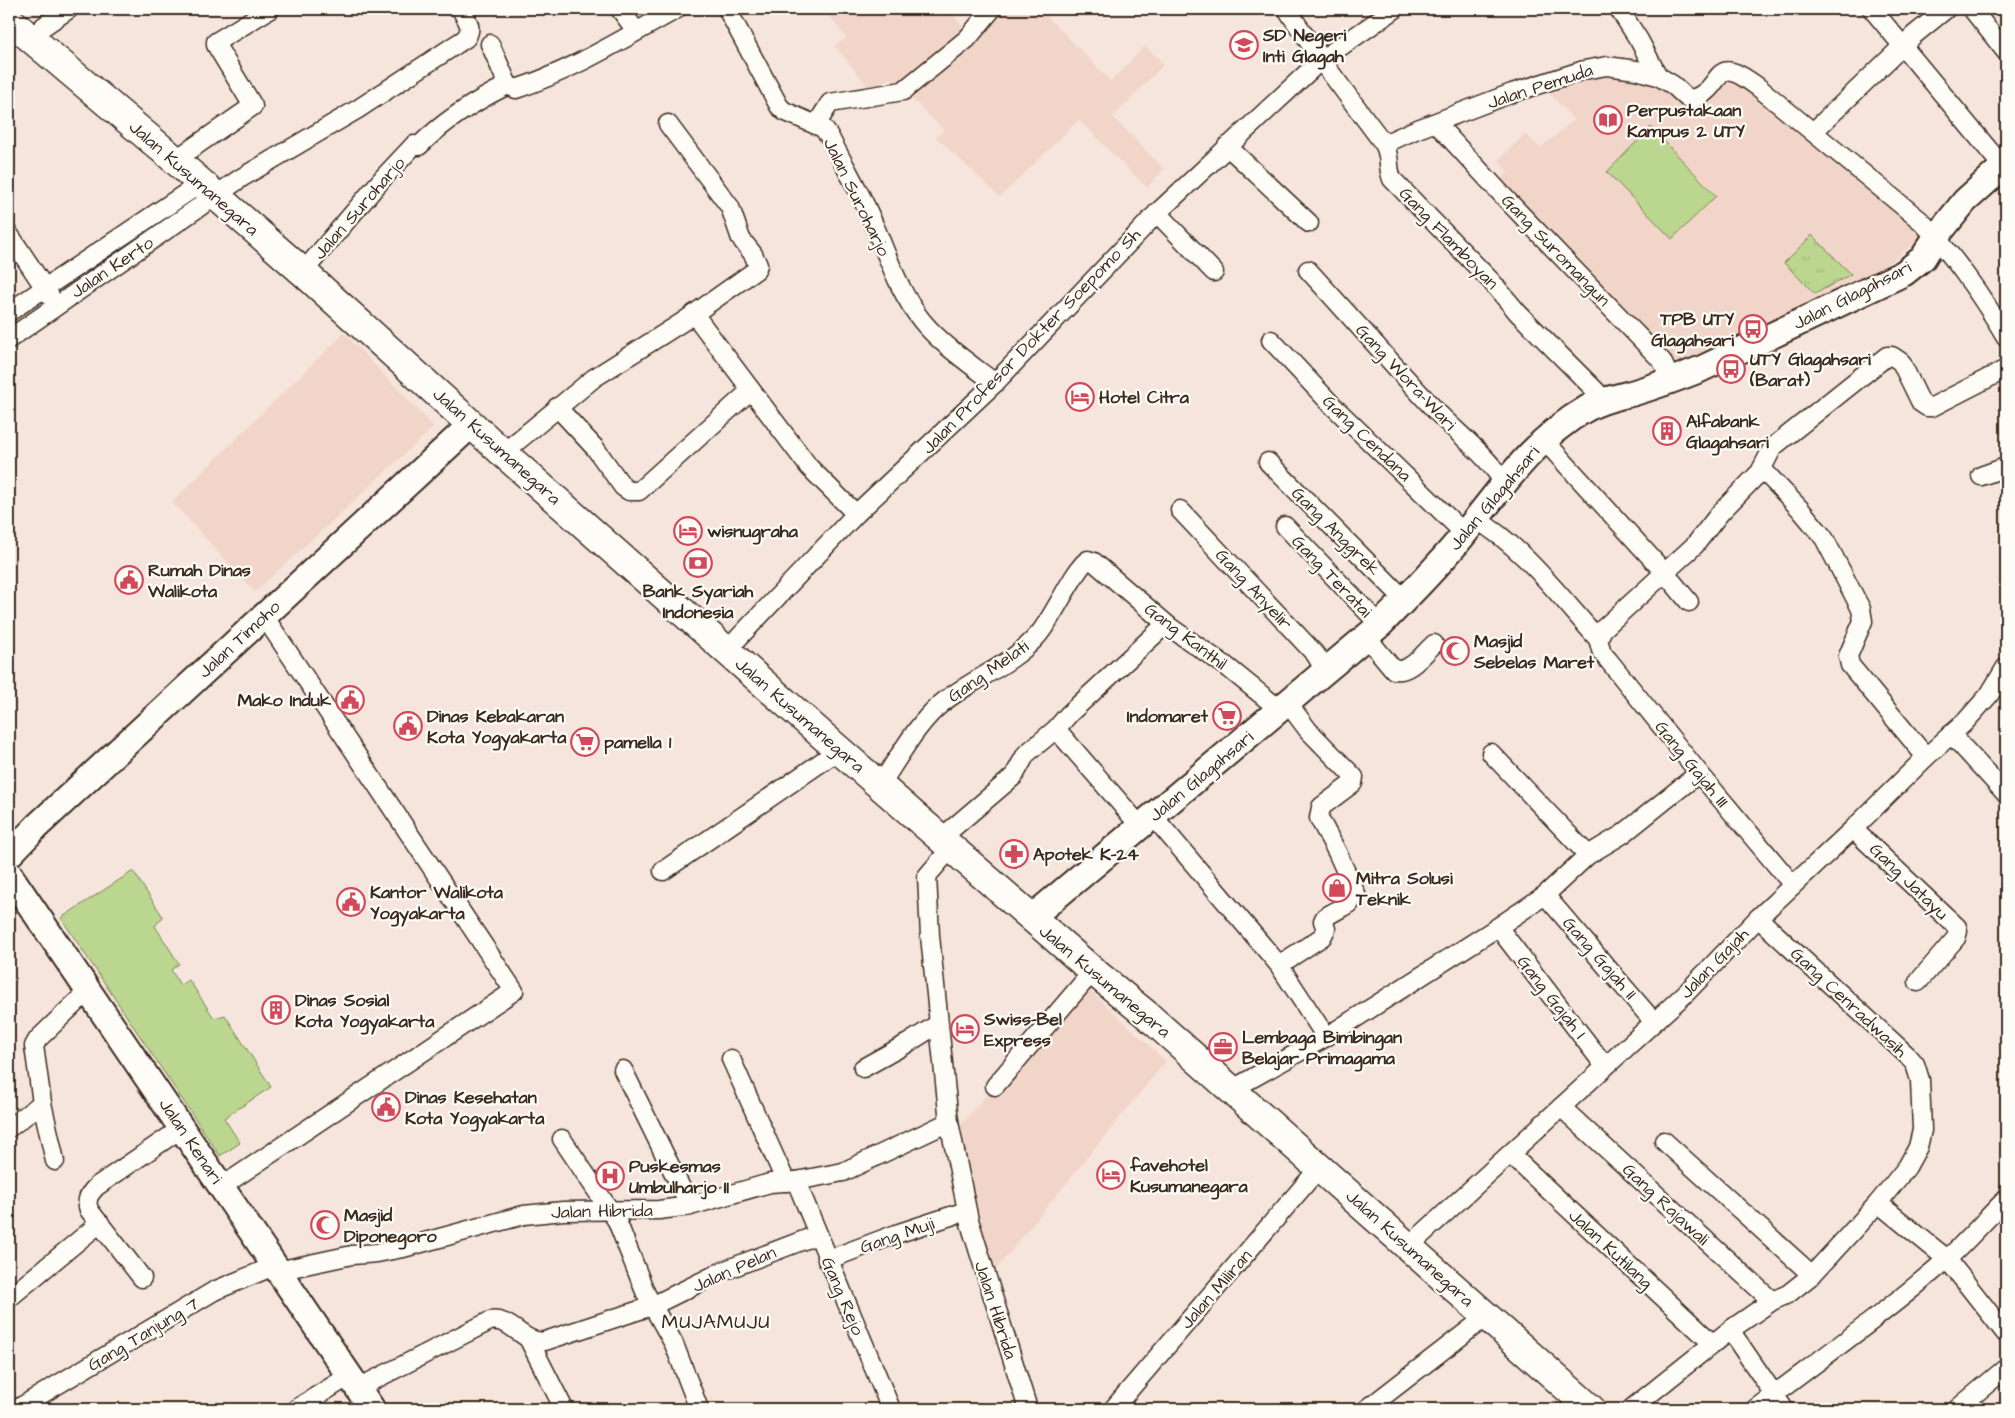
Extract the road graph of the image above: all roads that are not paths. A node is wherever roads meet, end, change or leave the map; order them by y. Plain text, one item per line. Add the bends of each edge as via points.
1 (69, 9) edge
2 (270, 9) edge
3 (461, 9) edge
4 (620, 9) edge
5 (677, 9) edge
6 (727, 9) edge
7 (992, 9) edge
8 (1287, 9) edge
9 (1396, 9) edge
10 (1619, 9) edge
11 (1872, 9) edge
12 (1946, 9) edge
13 (1972, 9) edge
14 (9, 20) edge
15 (636, 31) junction
16 (31, 40) junction
17 (490, 44) dead end
18 (1902, 46) junction
19 (2006, 52) edge
20 (1321, 60) junction
21 (1658, 76) junction
22 (508, 85) junction
23 (1436, 123) junction
24 (668, 124) dead end
25 (816, 125) junction
26 (1813, 132) junction
27 (1384, 144) junction
28 (1227, 146) junction
29 (175, 160) junction
30 (2005, 166) edge
31 (209, 190) junction
32 (1157, 213) junction
33 (1308, 223) dead end
34 (9, 234) edge
35 (1936, 237) junction
36 (1308, 270) dead end
37 (303, 272) junction
38 (1214, 272) dead end
39 (44, 287) junction
40 (56, 305) junction
41 (9, 312) edge
42 (694, 314) junction
43 (2006, 337) edge
44 (9, 339) edge
45 (1271, 340) dead end
46 (2006, 370) edge
47 (1671, 381) junction
48 (995, 383) junction
49 (751, 390) junction
50 (1598, 403) junction
51 (557, 407) junction
52 (472, 424) junction
53 (1543, 440) junction
54 (503, 453) junction
55 (1268, 462) dead end
56 (2006, 467) edge
57 (1762, 469) junction
58 (1981, 476) dead end
59 (1504, 483) junction
60 (1180, 510) dead end
61 (856, 514) junction
62 (1285, 526) dead end
63 (1470, 527) junction
64 (1094, 562) joint
65 (1665, 573) junction
66 (1405, 600) junction
67 (1689, 602) dead end
68 (264, 616) junction
69 (1166, 624) junction
70 (1380, 625) junction
71 (1598, 639) junction
72 (1361, 642) junction
73 (1434, 644) dead end
74 (726, 651) junction
75 (2006, 667) edge
76 (1325, 672) junction
77 (1283, 706) junction
78 (1056, 729) junction
79 (1951, 734) junction
80 (838, 750) junction
81 (1492, 753) dead end
82 (1926, 757) junction
83 (1699, 773) junction
84 (880, 785) junction
85 (2006, 794) edge
86 (1147, 821) junction
87 (1853, 829) junction
88 (946, 844) junction
89 (9, 855) edge
90 (1588, 855) junction
91 (664, 871) dead end
92 (9, 874) edge
93 (1793, 885) junction
94 (1545, 895) junction
95 (1032, 918) junction
96 (1758, 918) junction
97 (1498, 927) junction
98 (1279, 964) junction
99 (1093, 971) junction
100 (1918, 982) dead end
101 (88, 991) junction
102 (1654, 1022) junction
103 (938, 1024) junction
104 (1326, 1037) junction
105 (731, 1059) dead end
106 (1605, 1066) junction
107 (863, 1068) dead end
108 (623, 1070) dead end
109 (995, 1086) dead end
110 (1231, 1090) junction
111 (42, 1103) junction
112 (1561, 1107) junction
113 (949, 1122) junction
114 (9, 1128) edge
115 (182, 1128) junction
116 (562, 1138) dead end
117 (1664, 1141) dead end
118 (1510, 1154) junction
119 (56, 1161) dead end
120 (1319, 1168) junction
121 (791, 1181) junction
122 (221, 1187) junction
123 (2006, 1198) edge
124 (1878, 1203) junction
125 (690, 1206) junction
126 (966, 1211) junction
127 (610, 1212) junction
128 (100, 1223) junction
129 (817, 1235) junction
130 (1408, 1247) junction
131 (1947, 1259) junction
132 (827, 1260) junction
133 (275, 1269) junction
134 (1812, 1274) junction
135 (142, 1278) dead end
136 (9, 1298) edge
137 (1772, 1301) junction
138 (652, 1306) junction
139 (1486, 1316) junction
140 (1730, 1330) junction
141 (2006, 1334) edge
142 (528, 1338) junction
143 (1713, 1344) junction
144 (2006, 1368) edge
145 (353, 1382) junction
146 (1774, 1395) junction
147 (17, 1409) edge
148 (296, 1409) edge
149 (372, 1409) edge
150 (564, 1409) edge
151 (699, 1409) edge
152 (891, 1409) edge
153 (1028, 1409) edge
154 (1113, 1409) edge
155 (1367, 1409) edge
156 (1591, 1409) edge
157 (1631, 1409) edge
158 (1755, 1409) edge
159 (1784, 1409) edge
160 (1957, 1409) edge

1 - 16 street via 44,26
2 - 29 street via 216,42 253,106
3 - 31 street via 470,22 466,38 358,109 242,178
4 - 15 street
5 - 15 street, Jalan Suroharjo
6 - 25 street, Jalan Suroharjo via 779,106
7 - 25 street via 967,39 903,91 830,103
8 - 20 street, Gang Flamboyan
9 - 20 street, Jalan Profesor Dokter Soepomo Sh
10 - 21 street
11 - 18 street
12 - 18 street
13 - 19 street
14 - 16 main road, Jalan Kusumanegara
15 - 22 street, Jalan Suroharjo via 590,58 537,82 516,89
16 - 29 main road, Jalan Kusumanegara
17 - 22 street
18 - 26 street
18 - 30 street
20 - 27 street, Gang Flamboyan
20 - 28 street, Jalan Profesor Dokter Soepomo Sh
21 - 23 street, Jalan Pemuda via 1607,66 1584,70 1512,93
21 - 26 street, Jalan Pemuda via 1693,99 1720,74 1734,72
22 - 37 street, Jalan Suroharjo via 480,99 436,129 419,146 414,145
23 - 27 street, Jalan Pemuda
23 - 47 street, Gang Suromangun via 1662,361
24 - 42 street via 730,207 741,239 758,265 756,270
25 - 48 street, Jalan Suroharjo via 829,136 910,304 938,338
26 - 35 street
27 - 50 street, Gang Flamboyan via 1389,152 1392,179 1597,392
28 - 32 street, Jalan Profesor Dokter Soepomo Sh
28 - 33 street
29 - 31 main road, Jalan Kusumanegara
30 - 35 main road, Jalan Glagahsari via 1965,201
31 - 37 main road, Jalan Kusumanegara
31 - 39 street, Jalan Kerto
31 - 40 street, Jalan Kerto
32 - 38 street
32 - 48 street, Jalan Profesor Dokter Soepomo Sh
34 - 39 street
35 - 43 street
35 - 47 main road, Jalan Glagahsari via 1922,258 1904,273
36 - 59 street, Gang Wora-Wari via 1369,340 1494,468
37 - 52 main road, Jalan Kusumanegara
39 - 40 street
39 - 41 street, Jalan Kerto
40 - 44 street, Jalan Kerto
42 - 49 street
42 - 51 street via 594,378
45 - 63 street, Gang Cendana via 1332,406
46 - 57 street via 1927,407 1901,362 1890,356 1776,444
47 - 50 main road, Jalan Glagahsari
48 - 61 street, Jalan Profesor Dokter Soepomo Sh
49 - 51 street via 634,492 623,487 595,448
49 - 61 street via 809,467
50 - 53 main road, Jalan Glagahsari via 1570,418
51 - 54 street
52 - 54 main road, Jalan Kusumanegara
52 - 68 main road, Jalan Timoho
53 - 59 main road, Jalan Glagahsari
53 - 65 street
54 - 74 main road, Jalan Kusumanegara
55 - 66 street, Gang Anggrek
56 - 58 street
57 - 65 street via 1720,512 1695,545
57 - 82 street via 1824,538 1861,609 1863,621 1848,656 1850,665
59 - 63 main road, Jalan Glagahsari
60 - 76 street, Gang Anyelir via 1316,655
61 - 74 street, Jalan Profesor Dokter Soepomo Sh
62 - 70 street, Gang Teratai
63 - 66 main road, Jalan Glagahsari
63 - 71 street, Gang Cendana via 1494,530
64 - 69 street, Gang Kanthil
64 - 84 street, Gang Melati via 1083,562 1038,636 928,716
65 - 67 street
65 - 71 street via 1603,629
66 - 70 main road, Jalan Glagahsari
68 - 89 main road, Jalan Timoho
68 - 122 street via 514,991
69 - 77 street, Gang Kanthil
69 - 78 street
70 - 72 main road, Jalan Glagahsari
71 - 83 street, Gang Gajah III via 1602,653
72 - 73 street via 1369,640 1394,670 1400,671 1406,670
72 - 76 main road, Jalan Glagahsari
74 - 80 main road, Jalan Kusumanegara
75 - 79 street, Jalan Gajah via 1989,695
76 - 77 main road, Jalan Glagahsari
77 - 86 main road, Jalan Glagahsari
77 - 98 street, Gang Kanthil via 1354,777 1354,783 1321,807 1319,818 1356,894 1350,902 1325,917 1326,929 1322,937
78 - 86 street
78 - 88 street via 1026,754 1014,776
79 - 82 street, Jalan Gajah
79 - 85 street
80 - 84 main road, Jalan Kusumanegara
80 - 91 street
81 - 90 street
82 - 87 street, Jalan Gajah
83 - 90 street via 1623,834
83 - 93 street, Gang Gajah III
84 - 88 main road, Jalan Kusumanegara
86 - 95 main road, Jalan Glagahsari
86 - 98 street
87 - 93 street, Jalan Gajah
87 - 100 street, Gang Jatayu via 1957,927 1956,938
88 - 95 main road, Jalan Kusumanegara
88 - 103 street, Jalan Hibrida via 927,876
90 - 94 street
92 - 101 main road, Jalan Kenari
93 - 96 street, Jalan Gajah
94 - 97 street
94 - 102 street, Gang Gajah II
95 - 99 main road, Jalan Kusumanegara
96 - 102 street, Jalan Gajah via 1698,982
96 - 124 street, Gang Cenradwasih via 1908,1056 1918,1072 1922,1130 1918,1146 1907,1167
97 - 104 street
97 - 106 street, Gang Gajah I
98 - 104 street
99 - 109 street
99 - 110 main road, Jalan Kusumanegara
101 - 111 street via 34,1046
101 - 115 main road, Jalan Kenari
102 - 106 street, Jalan Gajah
103 - 107 street
103 - 113 street, Jalan Hibrida
104 - 110 street
105 - 121 street, Gang Rejo
106 - 112 street, Jalan Gajah
108 - 125 street
110 - 120 main road, Jalan Kusumanegara
111 - 114 street
111 - 119 street
112 - 118 street, Jalan Gajah
112 - 137 street, Gang Rajawali
113 - 121 street, Jalan Hibrida via 843,1172
113 - 126 street, Jalan Hibrida
115 - 122 main road, Jalan Kenari
115 - 128 street via 92,1191 87,1204
116 - 127 street
117 - 134 street
118 - 130 street, Jalan Gajah
118 - 143 street, Jalan Kutilang
120 - 130 main road, Jalan Kusumanegara
120 - 154 street, Jalan Miliran
121 - 125 street, Jalan Hibrida via 770,1183
121 - 129 street, Gang Rejo
122 - 133 main road, Jalan Kenari
123 - 131 street
124 - 131 street
124 - 134 street, Gang Cenradwasih
125 - 127 street, Jalan Hibrida
126 - 132 street, Gang Muji
126 - 153 street, Jalan Hibrida
127 - 133 street, Jalan Hibrida via 562,1211 524,1215 436,1241 377,1254 352,1255
127 - 138 street
128 - 135 street
128 - 136 street
129 - 132 street, Gang Rejo
129 - 138 street, Jalan Pelan via 723,1271
130 - 139 main road, Jalan Kusumanegara
131 - 141 street
131 - 146 street
132 - 152 street, Gang Rejo
133 - 145 main road, Jalan Kenari
133 - 147 street, Gang Tanjung 7 via 214,1291
134 - 137 street, Gang Cenradwasih via 1788,1294
137 - 140 street, Gang Cenradwasih
138 - 142 street, Jalan Pelan via 545,1341
138 - 151 street via 674,1344
139 - 155 street
139 - 156 main road, Jalan Kusumanegara
140 - 143 street, Gang Cenradwasih
140 - 146 street
142 - 145 street via 504,1321 490,1321
142 - 150 street
143 - 157 street, Gang Cenradwasih
144 - 160 street
145 - 148 street
145 - 149 main road, Jalan Kenari
146 - 158 street
146 - 159 street

